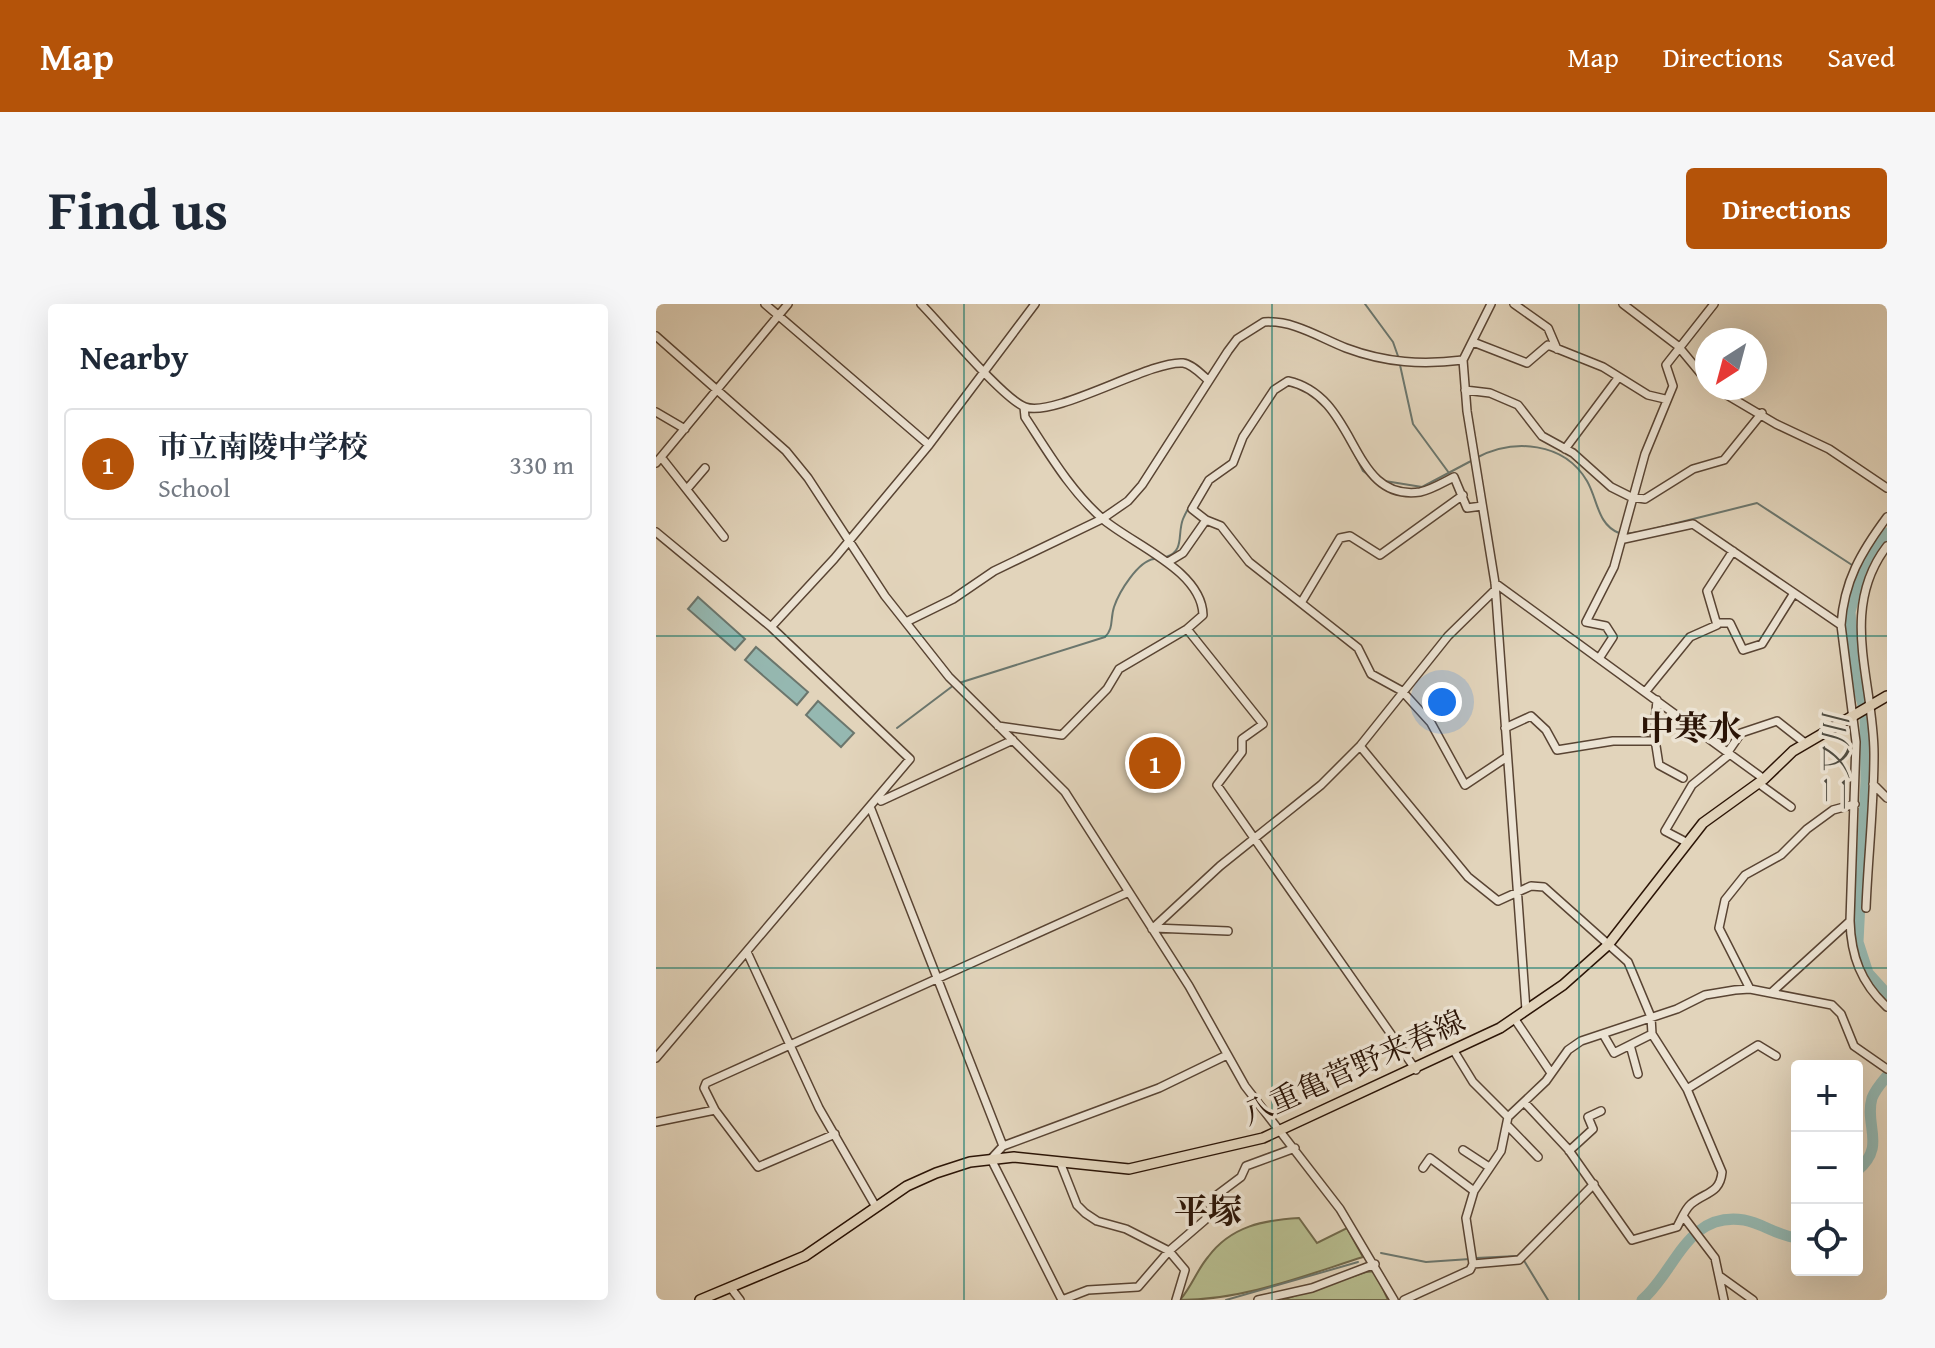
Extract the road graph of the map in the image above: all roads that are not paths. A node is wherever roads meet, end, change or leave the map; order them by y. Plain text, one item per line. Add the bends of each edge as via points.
1 (765, 304) edge
2 (788, 304) edge
3 (921, 304) edge
4 (1035, 304) edge
5 (1491, 304) edge
6 (1514, 304) edge
7 (1623, 304) edge
8 (1714, 304) edge
9 (778, 315) junction
10 (656, 336) edge
11 (1473, 342) junction
12 (1678, 346) junction
13 (1557, 349) junction
14 (1463, 360) junction
15 (1695, 367) edge
16 (983, 370) junction
17 (1618, 378) junction
18 (1208, 380) junction
19 (719, 389) junction
20 (1465, 390) junction
21 (1665, 399) junction
22 (1738, 400) edge
23 (1024, 407) junction
24 (656, 412) edge
25 (1762, 413) junction
26 (685, 429) junction
27 (929, 445) junction
28 (1565, 449) junction
29 (658, 460) edge
30 (705, 468) dead end
31 (1887, 488) edge
32 (687, 489) junction
33 (1463, 495) junction
34 (1631, 497) junction
35 (1482, 506) junction
36 (1887, 517) edge
37 (1102, 519) junction
38 (1206, 520) junction
39 (656, 532) edge
40 (724, 537) dead end
41 (847, 539) junction
42 (1624, 539) junction
43 (1887, 546) edge
44 (1733, 551) junction
45 (1168, 562) junction
46 (1496, 586) junction
47 (1794, 593) junction
48 (1301, 603) junction
49 (906, 622) junction
50 (1717, 623) junction
51 (1841, 625) junction
52 (771, 627) junction
53 (1187, 629) junction
54 (1600, 657) junction
55 (1402, 691) junction
56 (1646, 691) junction
57 (1887, 696) edge
58 (1657, 700) junction
59 (1870, 706) junction
60 (1851, 718) junction
61 (996, 726) junction
62 (1505, 728) junction
63 (1013, 740) junction
64 (1656, 741) junction
65 (1805, 743) junction
66 (1360, 746) junction
67 (1729, 753) junction
68 (1507, 757) junction
69 (1683, 778) dead end
70 (1761, 781) junction
71 (1873, 784) junction
72 (1887, 798) edge
73 (1855, 804) junction
74 (873, 806) junction
75 (1791, 807) dead end
76 (1256, 839) junction
77 (1686, 842) junction
78 (1129, 892) junction
79 (1517, 892) junction
80 (1866, 908) dead end
81 (1850, 921) junction
82 (1153, 929) junction
83 (1228, 931) dead end
84 (1608, 945) junction
85 (747, 952) junction
86 (936, 978) junction
87 (1750, 989) junction
88 (1771, 993) junction
89 (1887, 1007) edge
90 (1526, 1010) junction
91 (1651, 1017) junction
92 (1514, 1018) junction
93 (1603, 1034) junction
94 (1652, 1034) junction
95 (791, 1044) junction
96 (1630, 1045) junction
97 (1454, 1051) junction
98 (1227, 1055) junction
99 (1776, 1056) dead end
100 (656, 1058) edge
101 (1886, 1066) edge
102 (1416, 1070) junction
103 (1551, 1073) junction
104 (1638, 1074) dead end
105 (1687, 1089) junction
106 (1524, 1102) junction
107 (715, 1110) junction
108 (1601, 1111) dead end
109 (1507, 1121) junction
110 (656, 1122) edge
111 (1282, 1131) junction
112 (835, 1134) junction
113 (1003, 1146) junction
114 (1295, 1148) junction
115 (1463, 1150) dead end
116 (1569, 1151) junction
117 (1538, 1157) dead end
118 (991, 1159) junction
119 (1060, 1162) junction
120 (1489, 1167) junction
121 (1423, 1168) dead end
122 (1594, 1184) junction
123 (1474, 1191) junction
124 (876, 1207) junction
125 (1683, 1216) junction
126 (1169, 1251) junction
127 (1375, 1264) junction
128 (1473, 1264) junction
129 (1721, 1277) junction
130 (731, 1288) junction
131 (700, 1300) edge
132 (740, 1300) edge
133 (1062, 1300) edge
134 (1176, 1300) edge
135 (1258, 1300) edge
136 (1394, 1300) edge
137 (1404, 1300) edge
138 (1724, 1300) edge
139 (1753, 1300) edge

1 - 9 street
2 - 9 street
3 - 16 street
4 - 16 street
5 - 11 street
6 - 13 street via 1548,328
7 - 12 street
8 - 12 street
9 - 19 street
9 - 27 street
10 - 19 street
11 - 13 street via 1523,362 1544,346
11 - 14 street
12 - 15 street
12 - 21 street via 1666,365 1673,379
13 - 17 street
14 - 18 street via 1409,364 1356,351 1300,328 1264,322 1237,339
14 - 20 street
16 - 23 street
16 - 27 street
17 - 21 street
17 - 28 street
18 - 23 street via 1190,366 1174,365 1037,408
18 - 37 street via 1136,493
19 - 26 street
19 - 41 street via 786,451
20 - 28 street via 1506,398 1525,412 1542,436
20 - 35 street
21 - 34 street
22 - 25 street
23 - 37 street via 1025,417 1060,469
24 - 26 street
25 - 31 street
25 - 34 street via 1724,460 1686,473 1650,498
26 - 29 street
27 - 41 street
28 - 34 street
29 - 32 street
30 - 32 street
32 - 40 street
33 - 35 street via 1467,508
33 - 38 street via 1454,477 1423,492 1381,483 1365,469 1332,407 1288,381 1274,390 1230,467 1206,485 1192,509
33 - 48 street via 1380,555 1353,538 1340,538
34 - 42 street
35 - 46 street
36 - 51 street via 1852,570
37 - 45 street
37 - 49 street via 994,571
38 - 45 street via 1183,553
38 - 48 street via 1221,526 1249,562
39 - 52 street
41 - 49 street
41 - 52 street
42 - 44 street via 1693,524
42 - 54 street via 1586,622 1606,626 1613,637
43 - 59 street via 1866,580 1859,615
44 - 47 street
44 - 50 street via 1707,591
45 - 53 street via 1184,576 1203,607 1199,621
46 - 54 street
46 - 55 street
46 - 62 street
47 - 50 street via 1762,644 1743,650 1730,623
47 - 51 street
48 - 55 street via 1358,648 1371,674
49 - 61 street via 955,685
50 - 56 street via 1690,637
51 - 60 street
52 - 74 street via 910,759
53 - 61 street via 1119,669 1062,735
53 - 76 street via 1263,724 1242,739 1242,752 1217,785
54 - 56 street
55 - 66 street
55 - 68 street via 1431,723 1465,785
56 - 58 street
57 - 59 main road, 八重亀菅野来春線
58 - 64 street
58 - 67 street
59 - 60 main road, 八重亀菅野来春線
59 - 71 street
60 - 65 main road, 八重亀菅野来春線
60 - 73 street
61 - 63 street
62 - 64 street via 1531,716 1557,750
62 - 68 street
63 - 74 street
63 - 78 street via 1065,792
64 - 69 street via 1660,767
65 - 67 street via 1777,721 1741,733
65 - 70 main road, 八重亀菅野来春線
66 - 76 street
66 - 79 street via 1468,877 1498,901
67 - 70 street
67 - 77 street via 1692,785 1665,831
68 - 79 street
70 - 75 street
70 - 77 main road, 八重亀菅野来春線 via 1723,806
71 - 72 street
71 - 80 street
73 - 81 street
73 - 87 street via 1833,810 1781,855 1745,875 1725,900 1719,928
74 - 85 street
74 - 86 street
76 - 82 street
76 - 102 street
77 - 84 main road, 八重亀菅野来春線
78 - 82 street
78 - 86 street
79 - 84 street via 1544,887
79 - 90 street
81 - 88 street
81 - 89 street via 1859,971
82 - 83 street
82 - 98 street
84 - 90 main road, 八重亀菅野来春線
84 - 91 street via 1628,962
85 - 95 street
85 - 100 street
86 - 95 street
86 - 113 street
87 - 88 street
87 - 91 street via 1705,995
88 - 101 street via 1837,1008 1854,1046
90 - 92 main road, 八重亀菅野来春線
91 - 93 street
91 - 94 street
92 - 97 main road, 八重亀菅野来春線
92 - 103 street
93 - 96 street via 1614,1053
93 - 103 street via 1568,1050
94 - 96 street
94 - 105 street
95 - 107 street via 706,1083
95 - 112 street
96 - 104 street
97 - 102 main road, 八重亀菅野来春線
97 - 109 street
98 - 111 street
98 - 113 street via 1159,1088
99 - 105 street via 1758,1045
102 - 111 main road, 八重亀菅野来春線
103 - 106 street
105 - 125 street via 1722,1172 1718,1187 1691,1204
106 - 109 street
106 - 116 street
107 - 110 street
107 - 112 street via 758,1167
108 - 116 street via 1588,1117 1593,1129
109 - 117 street
109 - 120 street via 1501,1151
111 - 114 street
111 - 119 main road, 八重亀菅野来春線 via 1129,1169
112 - 124 street
113 - 118 street
114 - 126 street via 1246,1166 1241,1177 1217,1195 1205,1220
114 - 127 street
115 - 120 street
116 - 122 street
118 - 119 main road, 八重亀菅野来春線
118 - 124 main road, 八重亀菅野来春線 via 936,1173
118 - 133 street
119 - 126 street via 1085,1213
120 - 123 street
121 - 123 street via 1430,1158
122 - 125 street via 1632,1240 1677,1227
122 - 128 street via 1519,1260
123 - 128 street via 1466,1218
124 - 130 main road, 八重亀菅野来春線 via 805,1256
125 - 129 street via 1715,1258
126 - 133 street via 1138,1287 1088,1290
126 - 134 street via 1185,1270
127 - 135 street via 1312,1288
127 - 136 street
128 - 137 street via 1464,1276
129 - 138 street
129 - 139 street
130 - 131 main road, 八重亀菅野来春線
130 - 132 street

